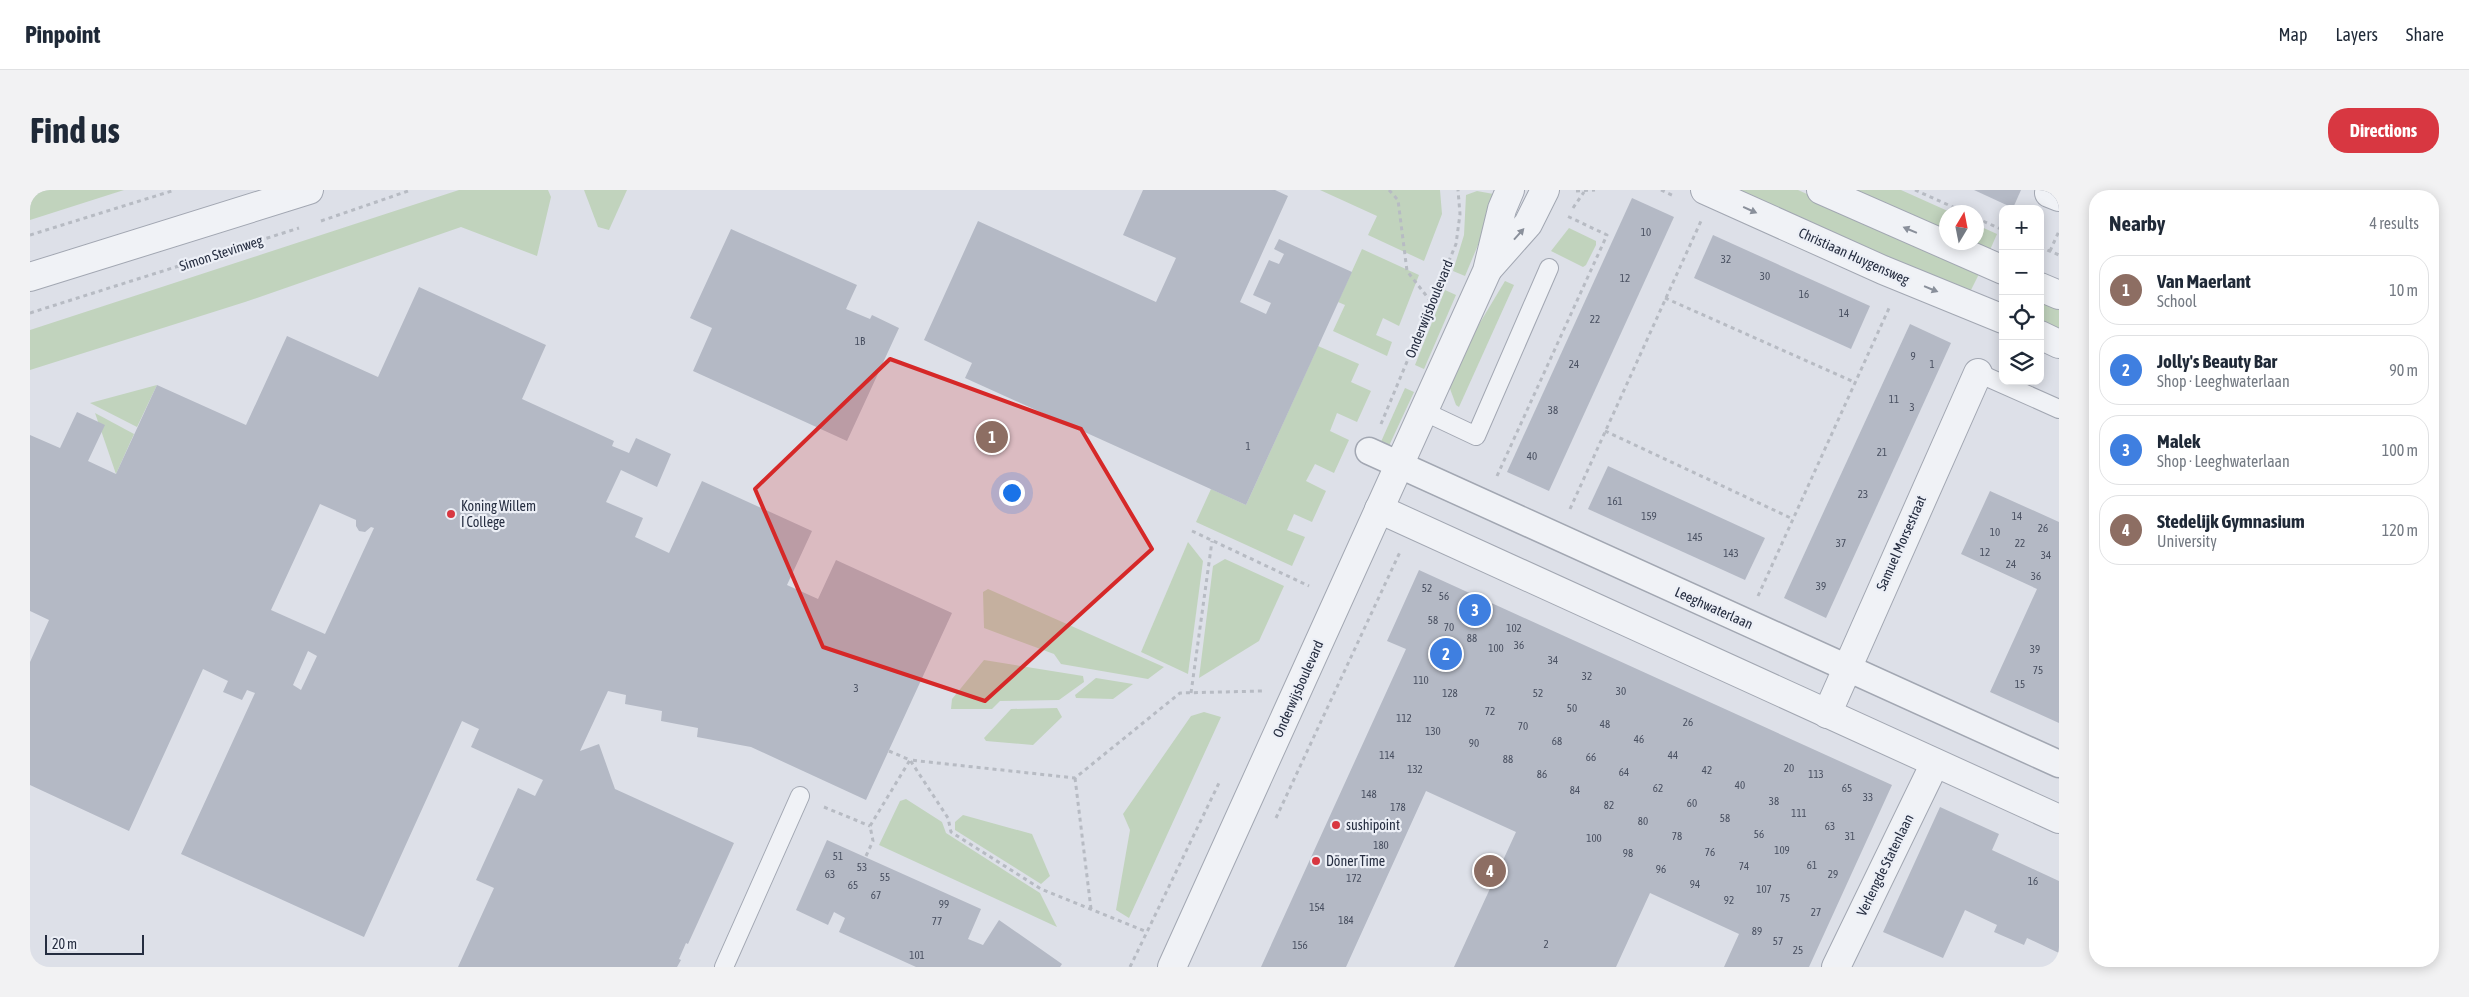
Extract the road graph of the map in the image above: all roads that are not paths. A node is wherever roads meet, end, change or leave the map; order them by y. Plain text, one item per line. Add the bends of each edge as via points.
1 (309, 190) edge
2 (1510, 190) edge
3 (1545, 190) edge
4 (1821, 190) edge
5 (1704, 203) edge
6 (1550, 268) dead end
7 (1999, 268) edge
8 (1487, 271) junction
9 (30, 277) edge
10 (2044, 289) edge
11 (2059, 295) edge
12 (1999, 317) edge
13 (2044, 338) edge
14 (2059, 344) edge
15 (1978, 372) joint
16 (2059, 409) edge
17 (1423, 411) junction
18 (1369, 451) road end
19 (1399, 464) junction
20 (1379, 509) junction
21 (1846, 667) junction
22 (1826, 714) junction
23 (1935, 763) junction
24 (2059, 764) edge
25 (800, 796) road end
26 (2059, 819) edge
27 (724, 967) edge
28 (1172, 967) edge
29 (1836, 967) edge

1 - 9 street
2 - 8 street, Onderwijsboulevard via 1502,209
8 -> 3 street, Onderwijsboulevard via 1528,224
7 -> 4 street
5 -> 12 street, Christiaan Huygensweg
6 - 17 lane via 1476,436
8 - 17 street, Onderwijsboulevard
10 - 11 street
13 - 14 street
15 - 16 lane
15 - 21 street, Samuel Morsestraat
17 - 19 street, Onderwijsboulevard
18 - 19 street, Leeghwaterlaan
19 - 20 street, Onderwijsboulevard
19 - 21 street, Leeghwaterlaan
20 - 22 street
20 - 28 street, Onderwijsboulevard
21 - 22 street, Samuel Morsestraat
21 - 24 street, Leeghwaterlaan
22 - 23 street
23 - 26 street
23 - 29 street, Verlengde Statenlaan
25 - 27 lane

